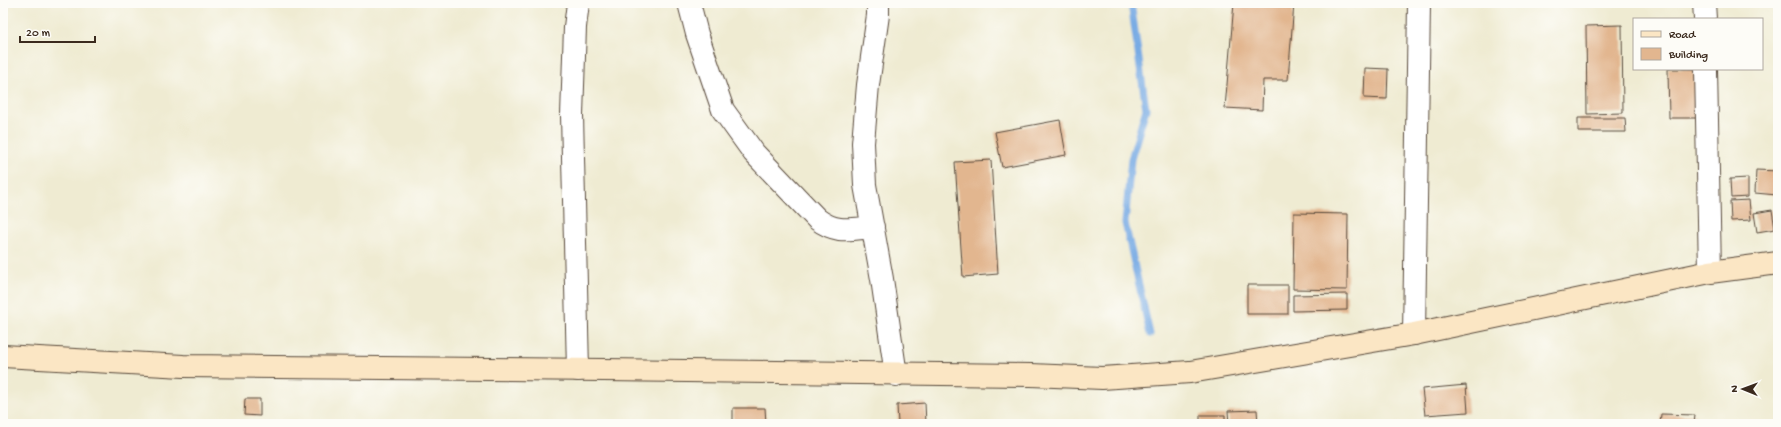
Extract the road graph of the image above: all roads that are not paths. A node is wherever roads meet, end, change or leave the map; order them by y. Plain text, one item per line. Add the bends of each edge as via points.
1 (578, 3) edge
2 (689, 3) edge
3 (878, 3) edge
4 (1419, 3) edge
5 (1704, 3) edge
6 (1705, 18) edge
7 (1706, 70) edge
8 (873, 227) junction
9 (1778, 263) edge
10 (1710, 272) junction
11 (1414, 334) junction
12 (3, 356) edge
13 (578, 370) junction
14 (896, 375) junction

1 - 13 street via 572,115
2 - 8 street via 723,110 754,153 827,227 839,230
3 - 8 street via 863,143 865,185
4 - 11 street
5 - 6 street
7 - 10 street
8 - 14 street
9 - 10 street
10 - 11 street
11 - 14 street via 1190,372 1102,378
12 - 13 street via 183,366
13 - 14 street

